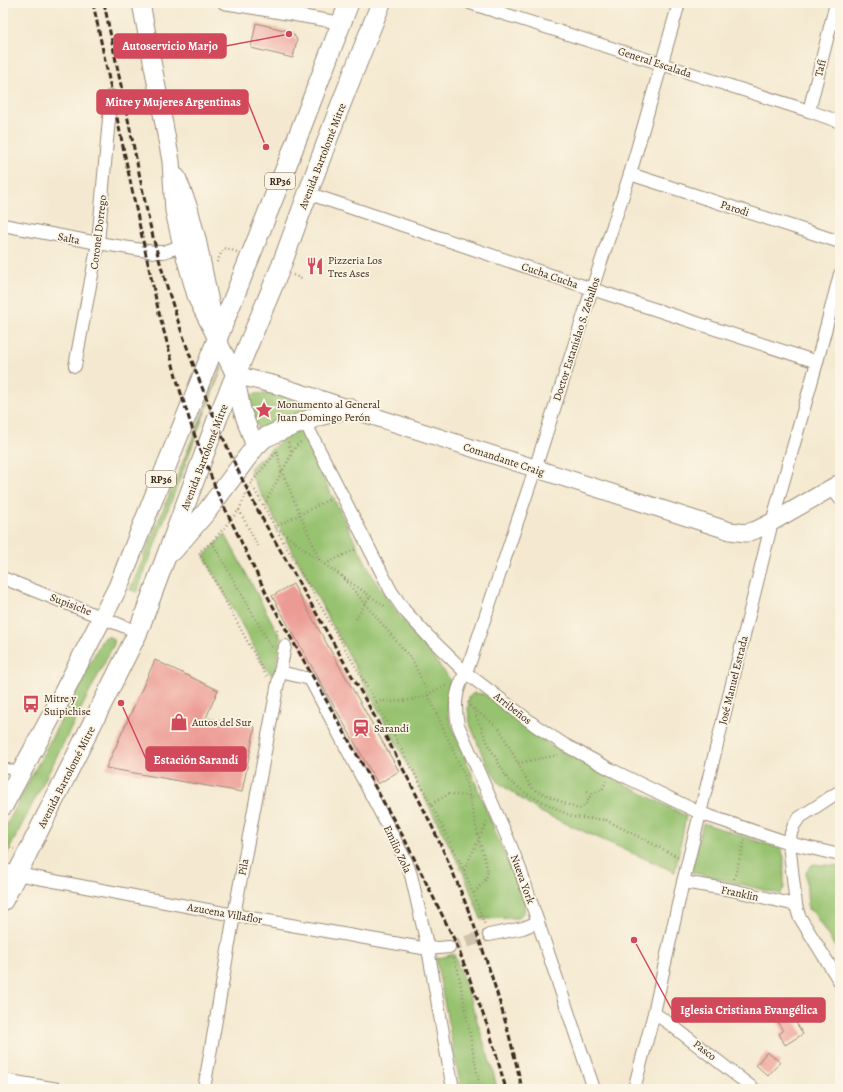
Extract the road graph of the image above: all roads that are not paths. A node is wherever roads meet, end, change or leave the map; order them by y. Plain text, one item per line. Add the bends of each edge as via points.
1 (141, 3) edge
2 (224, 3) edge
3 (349, 3) edge
4 (380, 3) edge
5 (470, 3) edge
6 (679, 3) edge
7 (836, 3) edge
8 (342, 23) junction
9 (662, 64) junction
10 (111, 96) dead end
11 (809, 111) junction
12 (840, 122) edge
13 (171, 161) junction
14 (630, 174) junction
15 (307, 193) junction
16 (3, 225) edge
17 (840, 242) edge
18 (98, 243) junction
19 (182, 246) junction
20 (840, 274) edge
21 (592, 289) junction
22 (837, 298) edge
23 (217, 339) junction
24 (817, 362) junction
25 (75, 366) dead end
26 (235, 375) junction
27 (348, 408) junction
28 (308, 427) junction
29 (255, 447) junction
30 (534, 469) junction
31 (837, 490) edge
32 (772, 522) junction
33 (165, 561) junction
34 (3, 578) edge
35 (103, 617) junction
36 (138, 632) junction
37 (285, 646) dead end
38 (280, 672) junction
39 (465, 672) junction
40 (3, 766) edge
41 (22, 773) junction
42 (840, 791) edge
43 (3, 806) edge
44 (700, 813) junction
45 (789, 843) junction
46 (840, 855) edge
47 (10, 871) edge
48 (683, 882) junction
49 (3, 901) edge
50 (796, 905) junction
51 (234, 915) junction
52 (538, 922) junction
53 (489, 935) tunnel mouth
54 (449, 947) tunnel mouth
55 (428, 949) junction
56 (840, 982) edge
57 (654, 1013) junction
58 (3, 1080) edge
59 (56, 1089) edge
60 (204, 1089) edge
61 (453, 1089) edge
62 (594, 1089) edge
63 (634, 1089) edge
64 (754, 1089) edge

1 - 13 main road
2 - 8 street
3 - 8 main road, RP36
4 - 15 main road, Avenida Bartolomé Mitre / RP36
5 - 9 street, General Escalada
6 - 9 street, Doctor Estanislao S. Zeballos
7 - 11 street, Tafí
8 - 23 main road, RP36
9 - 11 street, General Escalada
9 - 14 street, Doctor Estanislao S. Zeballos
10 - 18 street, Coronel Dorrego
11 - 12 street, General Escalada
13 - 19 main road via 174,211
13 - 23 main road via 189,208
14 - 17 street, Parodi
14 - 21 street, Doctor Estanislao S. Zeballos
15 - 21 street, Cucha Cucha
15 - 26 main road, Avenida Bartolomé Mitre / RP36 via 280,269
16 - 18 street, Salta
18 - 19 street, Salta via 154,252
18 - 25 street, Coronel Dorrego
19 - 23 main road via 197,299
20 - 22 street, José Manuel Estrada
21 - 24 street, Cucha Cucha
21 - 30 street, Doctor Estanislao S. Zeballos
22 - 24 street, José Manuel Estrada
23 - 26 main road
23 - 35 main road, RP36 via 121,580
24 - 32 street, José Manuel Estrada
26 - 27 main road, Comandante Craig
26 - 29 main road via 242,410
26 - 33 main road, Avenida Bartolomé Mitre / RP36
27 - 28 main road
27 - 30 main road, Comandante Craig
28 - 29 main road via 284,428 264,438
28 - 39 street, Arribeños via 391,591 404,610
29 - 33 main road
30 - 32 main road, Comandante Craig via 730,531 756,530
30 - 39 street, Doctor Estanislao S. Zeballos
31 - 32 main road, Comandante Craig
32 - 44 street, José Manuel Estrada
33 - 36 main road, Avenida Bartolomé Mitre / RP36
34 - 35 street, Supisiche
35 - 36 street, Supisiche
35 - 41 main road, RP36
36 - 47 main road, Avenida Bartolomé Mitre / RP36
37 - 38 street, Pila
38 - 51 street, Pila
38 - 55 street, Emilio Zola via 310,678 406,861
39 - 44 street, Arribeños via 565,745
39 - 52 street, Nueva York via 456,696 455,712 458,725 508,839
40 - 41 street
41 - 43 main road, RP36
42 - 45 street via 799,818 794,825
44 - 45 street, Arribeños
44 - 48 street, José Manuel Estrada
45 - 46 street, Arribeños
45 - 50 street
47 - 49 main road, Avenida Bartolomé Mitre / RP36
47 - 51 street, Azucena Villaflor
48 - 50 street, Franklin
48 - 57 street, José Manuel Estrada
50 - 56 street via 799,916
51 - 55 street, Azucena Villaflor
51 - 60 street, Pila
52 - 53 street
52 - 62 street, Nueva York
54 - 55 street, Azucena Villaflor
55 - 61 street, Emilio Zola
57 - 63 street, José Manuel Estrada
57 - 64 street, Pasco
58 - 59 street

